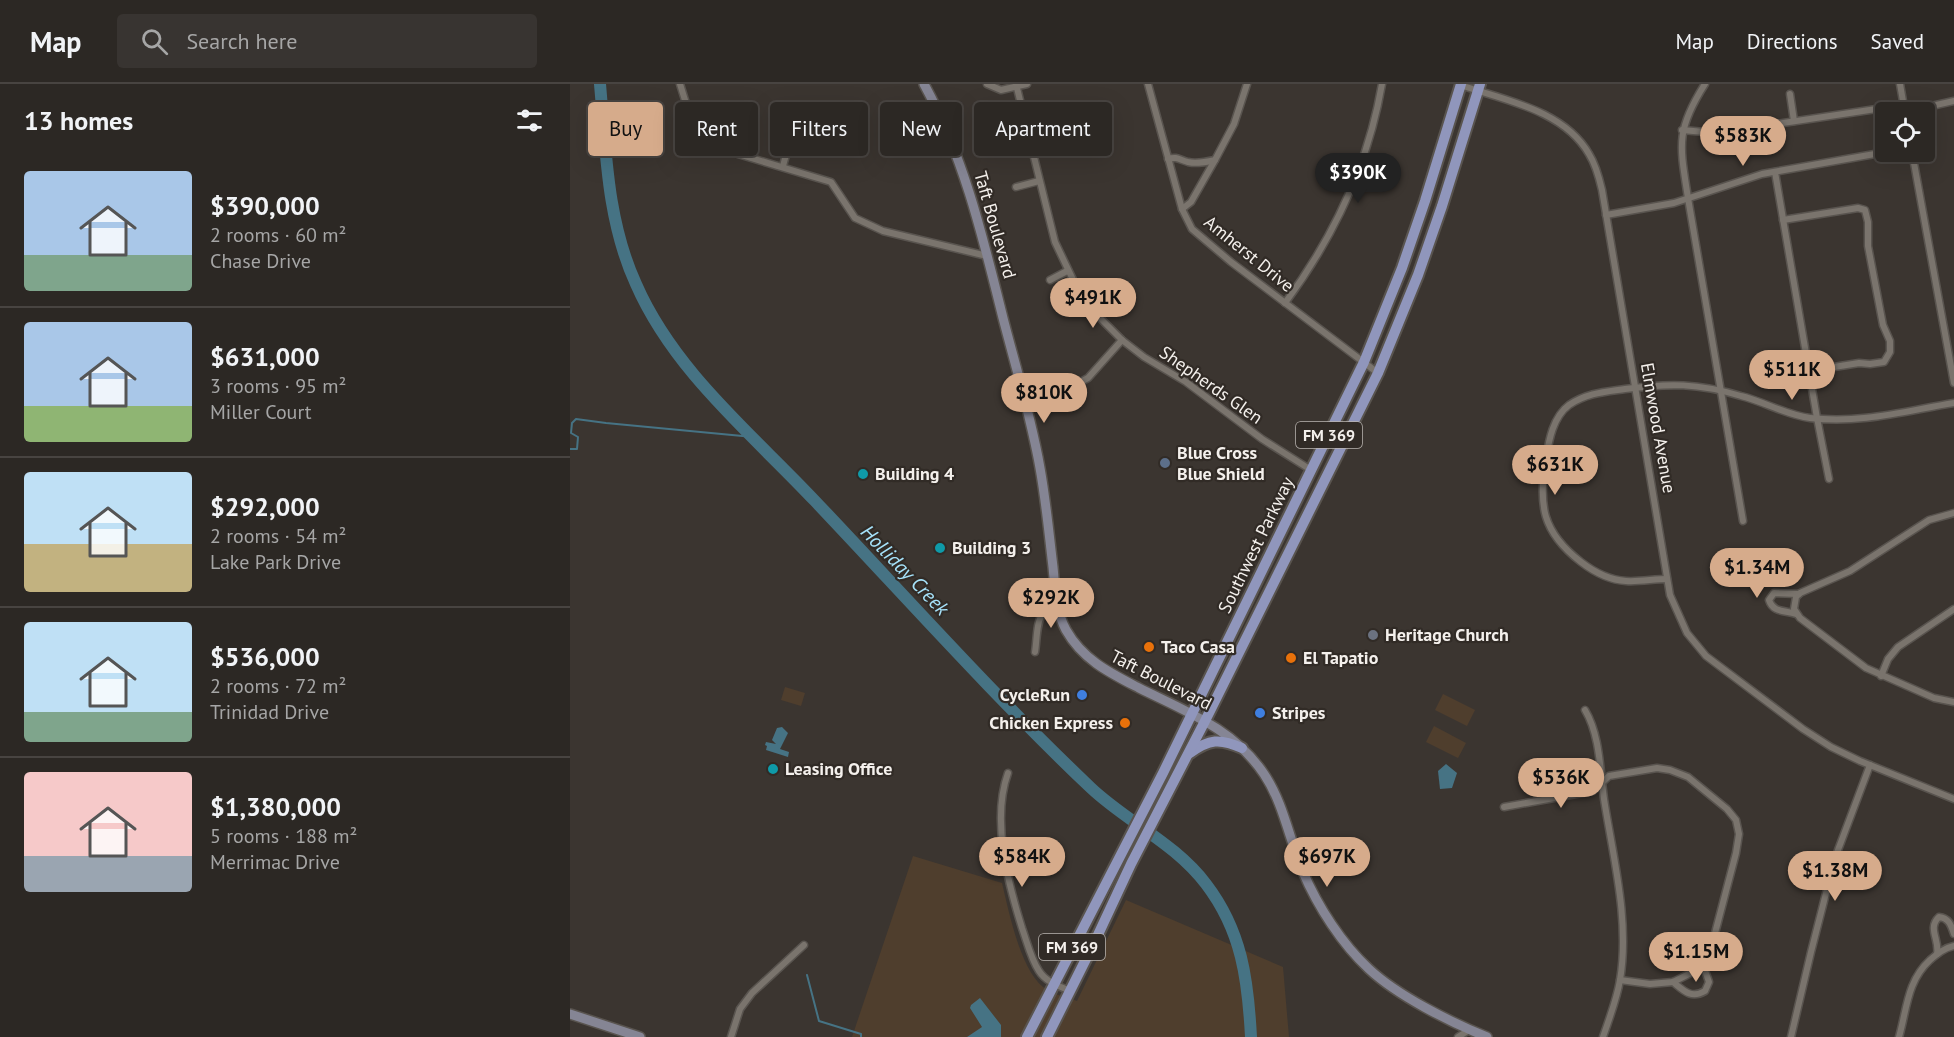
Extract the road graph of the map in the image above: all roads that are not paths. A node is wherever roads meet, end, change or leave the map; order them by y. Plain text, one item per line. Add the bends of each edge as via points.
1 (680, 84) edge
2 (924, 84) edge
3 (987, 84) edge
4 (1027, 84) edge
5 (1148, 84) edge
6 (1247, 84) edge
7 (1382, 84) edge
8 (1460, 84) edge
9 (1705, 84) edge
10 (1900, 84) edge
11 (1016, 85) edge
12 (1479, 87) edge
13 (1790, 94) dead end
14 (1954, 101) edge
15 (1903, 102) edge
16 (1935, 105) edge
17 (1875, 109) edge
18 (1794, 121) junction
19 (1682, 130) junction
20 (1875, 154) edge
21 (786, 156) edge
22 (1168, 159) junction
23 (1215, 160) junction
24 (1914, 162) edge
25 (783, 166) junction
26 (1775, 172) junction
27 (1039, 181) junction
28 (1016, 188) dead end
29 (1688, 198) junction
30 (1182, 209) junction
31 (1606, 215) junction
32 (1783, 220) junction
33 (987, 256) junction
34 (1067, 271) junction
35 (1050, 280) dead end
36 (1394, 287) junction
37 (1411, 293) junction
38 (1285, 303) junction
39 (1122, 340) junction
40 (1364, 362) junction
41 (1809, 371) junction
42 (1378, 373) junction
43 (1954, 383) edge
44 (1073, 386) dead end
45 (1636, 388) junction
46 (1721, 391) junction
47 (1954, 403) edge
48 (1817, 418) junction
49 (1311, 470) junction
50 (1829, 479) dead end
51 (1954, 513) edge
52 (1743, 521) dead end
53 (1667, 579) junction
54 (1800, 593) junction
55 (1057, 603) junction
56 (1245, 603) junction
57 (1261, 609) junction
58 (1954, 609) edge
59 (1796, 614) junction
60 (1035, 652) dead end
61 (1881, 676) junction
62 (1954, 702) edge
63 (1585, 710) dead end
64 (1190, 714) junction
65 (1205, 721) junction
66 (1242, 748) junction
67 (1187, 755) junction
68 (1870, 765) junction
69 (1008, 773) dead end
70 (1602, 782) junction
71 (1954, 799) edge
72 (1504, 807) dead end
73 (1954, 934) edge
74 (804, 945) dead end
75 (1954, 946) edge
76 (1937, 954) junction
77 (1702, 962) junction
78 (1620, 980) junction
79 (1673, 982) junction
80 (1054, 984) junction
81 (1070, 990) junction
82 (570, 1014) edge
83 (1469, 1030) junction
84 (640, 1037) edge
85 (731, 1037) edge
86 (1027, 1037) edge
87 (1047, 1037) edge
88 (1458, 1037) edge
89 (1487, 1037) edge
90 (1603, 1037) edge
91 (1791, 1037) edge
92 (1899, 1037) edge

1 - 25 street via 694,129 708,145
2 - 33 street, Taft Boulevard via 955,150
3 - 11 street via 1001,90
4 - 11 street
5 - 22 street, Amherst Drive
6 - 23 street via 1234,124
7 - 38 street via 1366,154 1337,223
8 - 12 street, Elmwood Avenue
8 - 36 main road, Southwest Parkway / FM 369
9 - 19 street
10 - 15 street
11 - 27 street, Shepherds Glen
12 - 31 street, Elmwood Avenue via 1545,115 1576,137 1597,170
12 - 37 main road, Southwest Parkway / FM 369
13 - 18 street
14 - 16 street
17 - 18 street
18 - 19 street via 1716,133
19 - 29 street
20 - 26 street
21 - 25 street
22 - 23 street via 1198,163
22 - 30 street, Amherst Drive
23 - 30 street via 1191,202
24 - 43 street
25 - 33 street via 831,182 855,218 883,231
26 - 29 street
26 - 32 street
27 - 28 street
27 - 34 street, Shepherds Glen
29 - 31 street
29 - 46 street
30 - 38 street, Amherst Drive via 1201,238
31 - 45 street, Elmwood Avenue
32 - 41 street
32 - 41 street via 1865,210 1883,325 1890,341 1890,352 1884,362
33 - 55 street, Taft Boulevard via 1038,454
34 - 35 street
34 - 39 street, Shepherds Glen via 1094,312
36 - 37 main road
36 - 40 main road, Southwest Parkway / FM 369
37 - 42 main road, Southwest Parkway / FM 369
38 - 40 street, Amherst Drive
39 - 44 street via 1088,378
39 - 49 street, Shepherds Glen
40 - 42 street, Amherst Drive
40 - 49 main road, Southwest Parkway / FM 369
41 - 48 street
42 - 57 main road, Southwest Parkway / FM 369
45 - 46 street via 1678,384
45 - 53 street, Elmwood Avenue
45 - 53 street via 1592,393 1559,416 1545,465 1545,516 1559,543 1591,570 1627,581
46 - 48 street via 1795,415
46 - 52 street
47 - 48 street via 1869,419
48 - 50 street
49 - 56 main road, Southwest Parkway / FM 369
51 - 54 street via 1929,520 1850,571
53 - 68 street, Elmwood Avenue via 1681,622 1697,648 1818,740
54 - 59 street via 1794,604
54 - 59 street via 1774,593 1769,600 1776,610
55 - 60 street via 1041,616
55 - 64 street, Taft Boulevard via 1066,630 1084,655 1102,669
56 - 57 main road
56 - 64 main road, Southwest Parkway / FM 369
57 - 65 main road, Southwest Parkway / FM 369
58 - 61 street via 1898,647
59 - 61 street
61 - 62 street
63 - 70 street via 1592,722
64 - 65 street, Taft Boulevard
64 - 80 main road, Southwest Parkway / FM 369
65 - 66 street, Taft Boulevard
65 - 67 main road, Southwest Parkway / FM 369
66 - 67 main road via 1217,741 1204,743
66 - 83 street, Taft Boulevard via 1265,775 1286,818 1303,872 1353,952 1392,987
67 - 81 main road, Southwest Parkway / FM 369
68 - 71 street, Elmwood Avenue
68 - 91 street via 1835,858
69 - 80 street via 1002,829 1005,869 1034,962
70 - 72 street via 1593,791
70 - 77 street via 1609,776 1657,768 1670,770 1688,777 1736,820 1736,853 1714,937
70 - 78 street via 1620,902
73 - 76 street via 1945,918 1935,921
74 - 85 street via 752,993 740,1009
75 - 76 street
76 - 92 street via 1913,981
77 - 79 street
77 - 79 street via 1709,982 1705,992 1698,996 1688,994
78 - 79 street
78 - 90 street
80 - 81 street
80 - 86 main road, Southwest Parkway / FM 369
81 - 87 main road, Southwest Parkway / FM 369
82 - 84 street
83 - 88 street
83 - 89 street, Taft Boulevard

